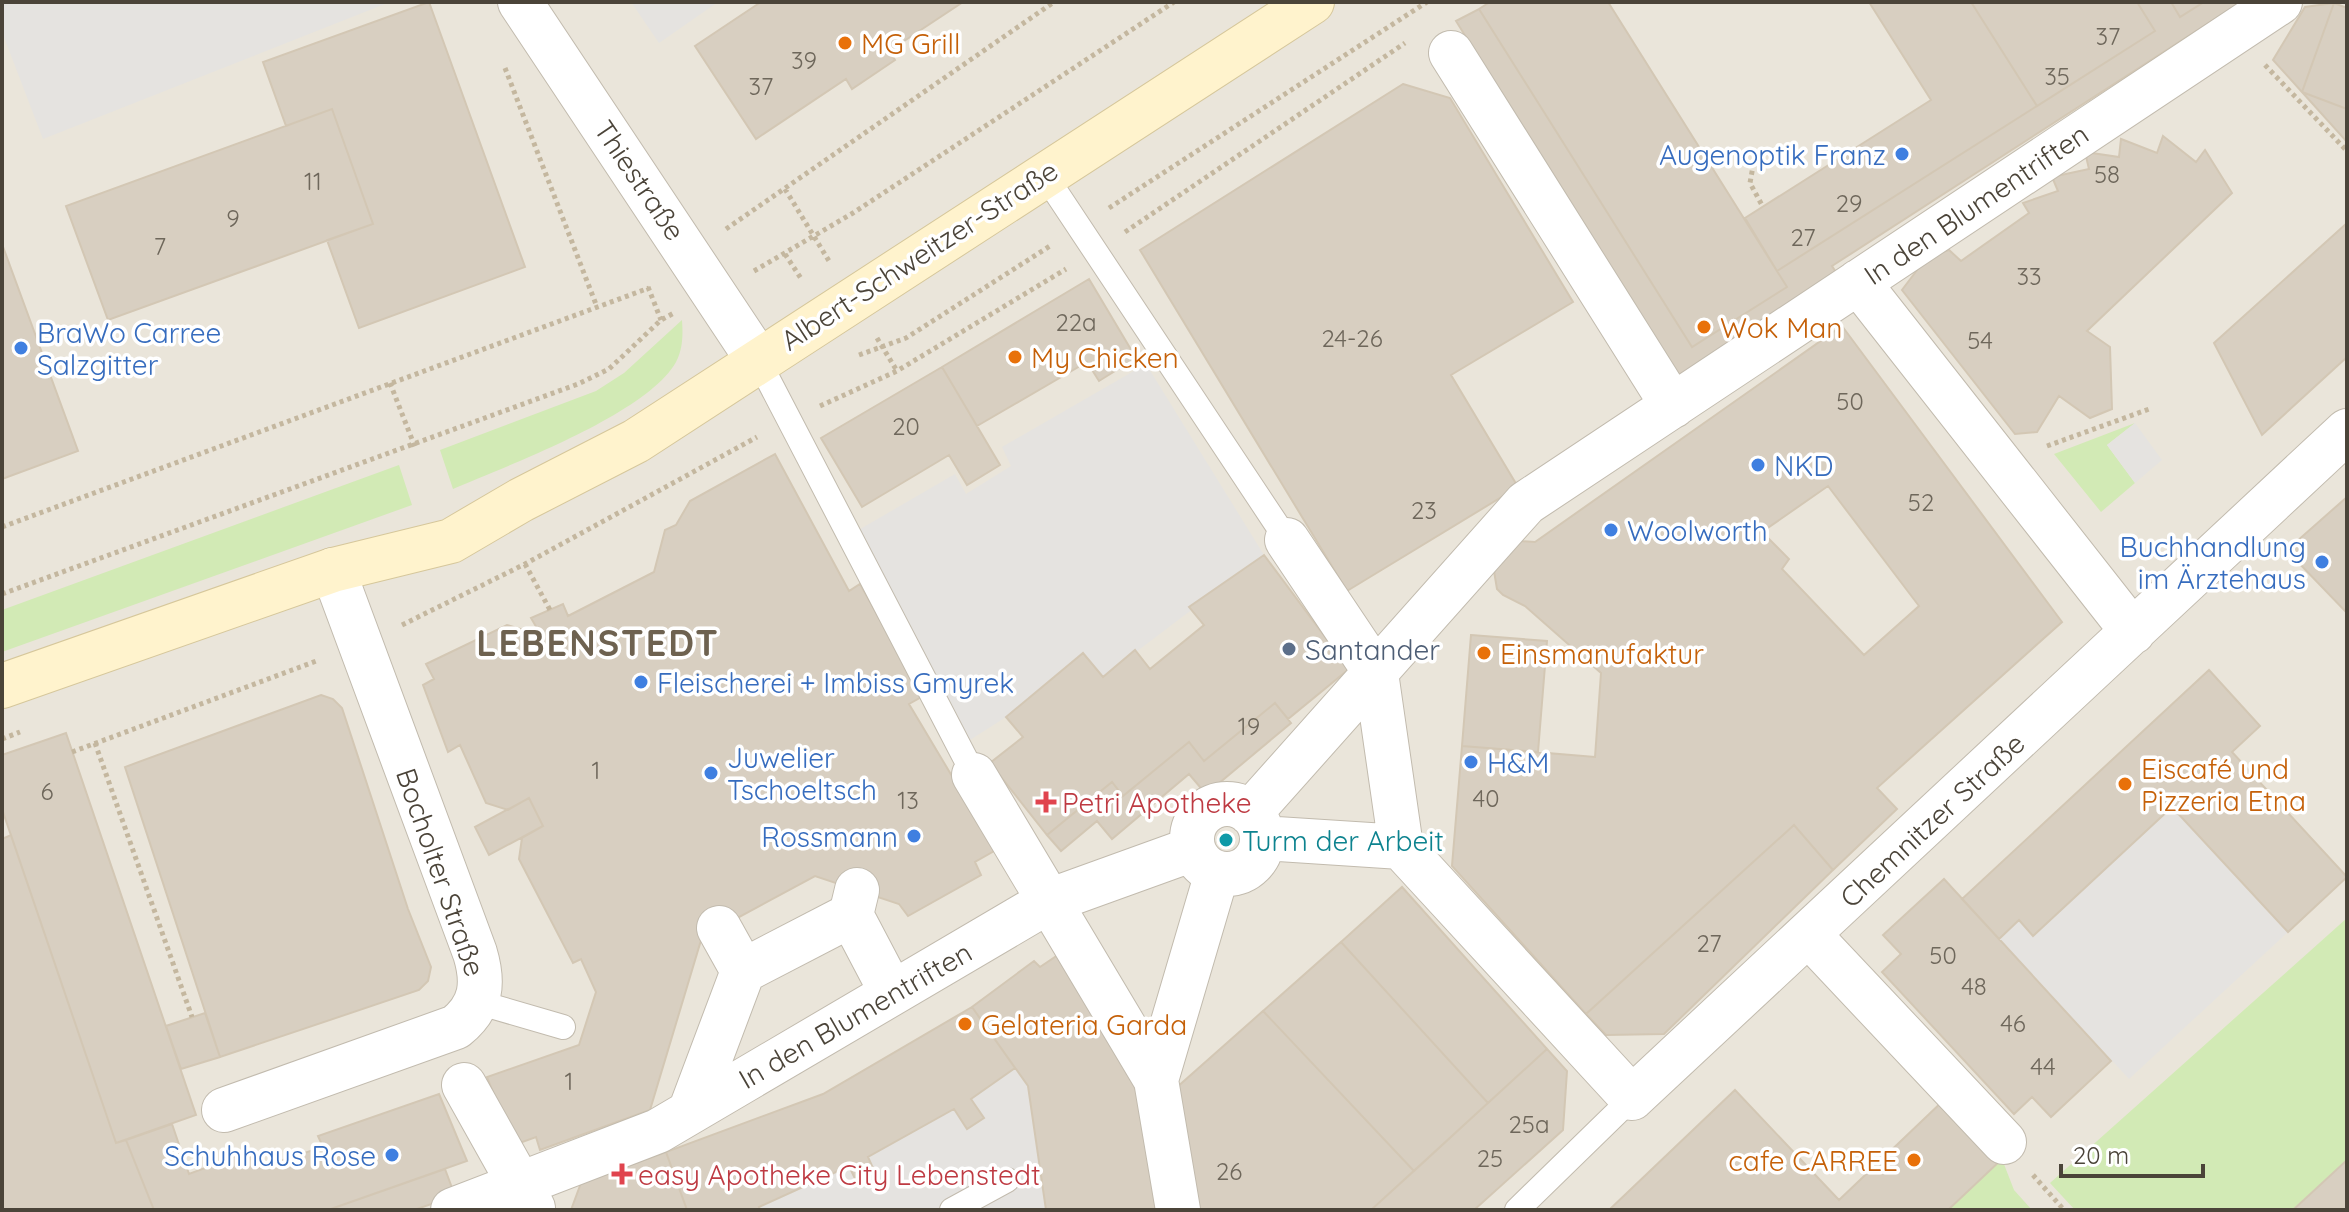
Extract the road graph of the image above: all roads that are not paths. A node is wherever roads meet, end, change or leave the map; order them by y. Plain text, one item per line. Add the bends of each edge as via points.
1 (520, 2) edge
2 (1312, 2) edge
3 (2280, 2) edge
4 (1451, 53) road end
5 (1044, 174) junction
6 (1858, 282) junction
7 (758, 360) junction
8 (1673, 406) junction
9 (2347, 431) edge
10 (1287, 540) joint
11 (333, 570) junction
12 (2133, 632) junction
13 (1376, 673) junction
14 (2, 686) edge
15 (974, 775) joint
16 (1256, 825) junction
17 (1401, 847) junction
18 (1205, 861) junction
19 (1044, 870) junction
20 (719, 928) dead end
21 (1808, 934) junction
22 (743, 971) junction
23 (892, 993) junction
24 (477, 1002) junction
25 (563, 1027) dead end
26 (1156, 1080) junction
27 (464, 1085) dead end
28 (1632, 1098) junction
29 (224, 1110) dead end
30 (690, 1112) junction
31 (2004, 1142) dead end
32 (1007, 1180) dead end
33 (527, 1197) edge
34 (453, 1210) edge
35 (952, 1210) edge
36 (1178, 1210) edge
37 (1517, 1210) edge

1 - 7 street, Thiestraße
2 - 5 street, Albert-Schweitzer-Straße
3 - 6 street, In den Blumentriften
4 - 8 street
5 - 7 street, Albert-Schweitzer-Straße
5 - 10 lane
6 - 8 street, In den Blumentriften
6 - 12 street
7 - 11 street, Albert-Schweitzer-Straße via 636,441 521,500 459,510
7 - 15 lane
8 - 13 street, In den Blumentriften via 1526,503
9 - 12 street, Chemnitzer Straße
10 - 13 street
11 - 14 street, Albert-Schweitzer-Straße
11 - 24 street, Bocholter Straße via 475,953 481,978
12 - 21 street, Chemnitzer Straße
13 - 16 street, In den Blumentriften via 1293,742
13 - 17 street
15 - 19 street
16 - 17 street
16 - 18 street via 1261,849 1249,867 1228,875
16 - 18 street via 1230,804 1208,809 1195,826
17 - 28 street
18 - 19 street, In den Blumentriften
18 - 26 street
19 - 23 street, In den Blumentriften
19 - 26 street
20 - 22 street
21 - 28 street, Chemnitzer Straße
21 - 31 street
22 - 23 street via 854,903
22 - 30 street
23 - 30 street, In den Blumentriften
24 - 25 lane
24 - 29 street, Bocholter Straße via 456,1027
26 - 36 street
27 - 33 street
28 - 37 lane, Chemnitzer Straße
30 - 33 street, In den Blumentriften
32 - 35 lane
33 - 34 street, In den Blumentriften

